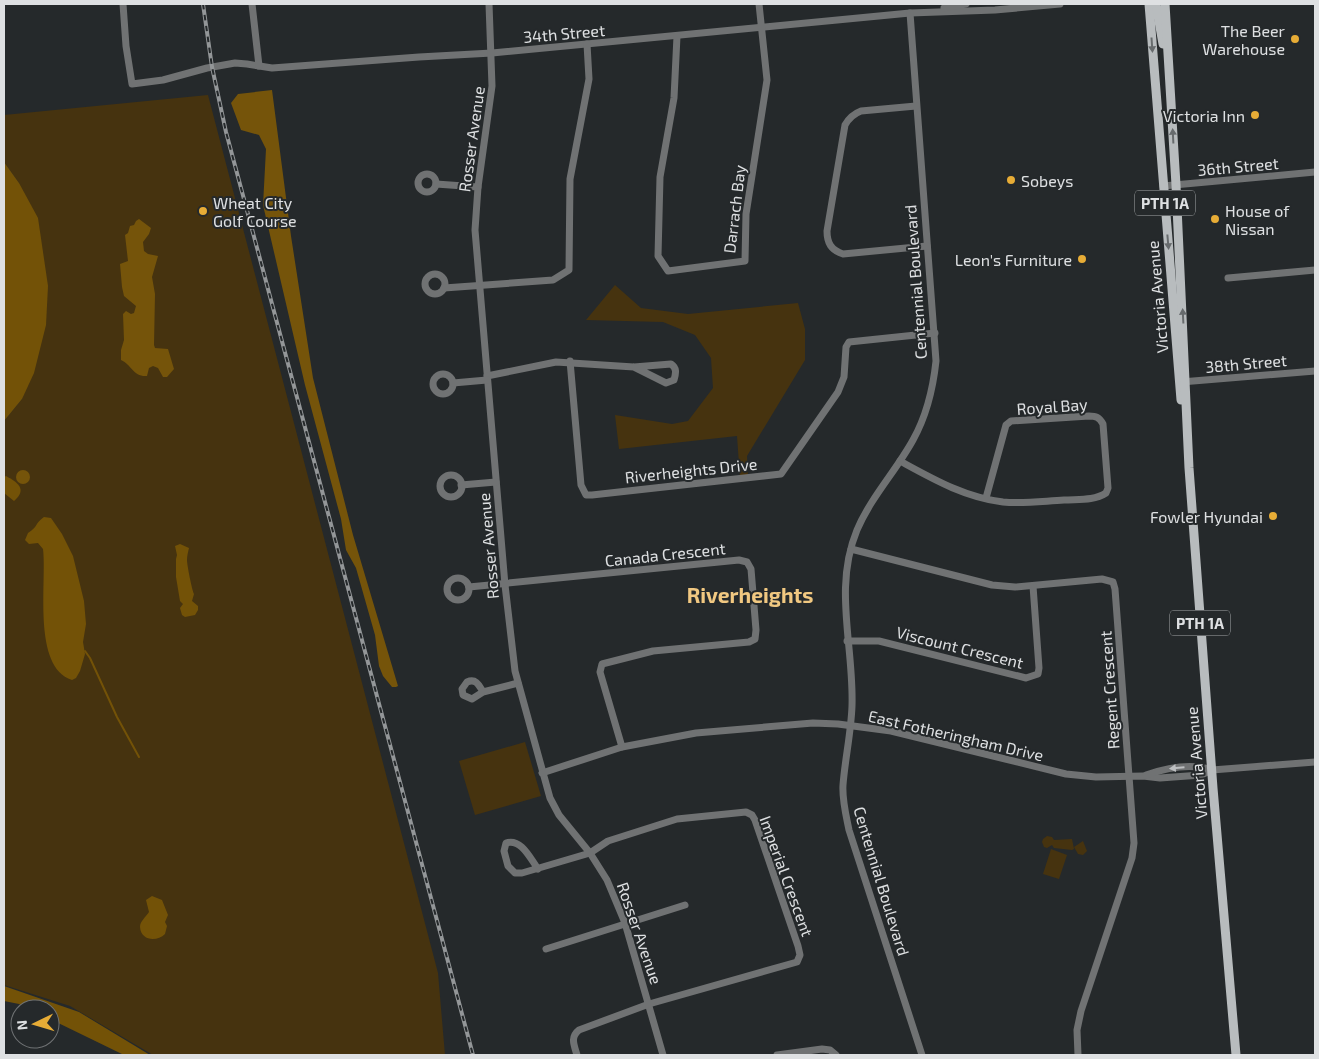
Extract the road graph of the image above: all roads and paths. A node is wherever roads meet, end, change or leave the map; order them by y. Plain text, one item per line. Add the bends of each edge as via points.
1 (123, 4) edge
2 (252, 4) edge
3 (489, 4) edge
4 (759, 4) edge
5 (966, 4) edge
6 (1060, 4) edge
7 (1149, 4) edge
8 (1156, 4) edge
9 (1165, 4) edge
10 (1009, 6) edge
11 (919, 12) junction
12 (910, 13) junction
13 (762, 28) junction
14 (676, 36) junction
15 (587, 44) junction
16 (492, 53) junction
17 (259, 66) junction
18 (1170, 86) junction
19 (916, 106) junction
20 (1315, 172) edge
21 (436, 184) dead end
22 (1176, 185) junction
23 (1163, 186) junction
24 (478, 187) junction
25 (927, 246) junction
26 (1315, 270) edge
27 (1228, 278) dead end
28 (479, 286) junction
29 (444, 288) dead end
30 (935, 333) junction
31 (570, 362) junction
32 (634, 367) junction
33 (1315, 371) edge
34 (487, 378) junction
35 (1182, 382) junction
36 (453, 383) dead end
37 (900, 460) junction
38 (496, 482) junction
39 (461, 485) dead end
40 (986, 498) junction
41 (851, 549) junction
42 (505, 584) junction
43 (1033, 586) junction
44 (470, 587) dead end
45 (847, 641) junction
46 (518, 683) junction
47 (483, 692) dead end
48 (850, 725) junction
49 (622, 747) junction
50 (1315, 762) edge
51 (1212, 770) junction
52 (542, 772) junction
53 (1130, 777) junction
54 (590, 853) junction
55 (538, 869) junction
56 (685, 905) dead end
57 (625, 924) junction
58 (546, 949) dead end
59 (649, 1004) junction
60 (577, 1055) edge
61 (663, 1055) edge
62 (777, 1055) edge
63 (836, 1055) edge
64 (922, 1055) edge
65 (1078, 1055) edge
66 (1236, 1055) edge

1 - 17 street, 34th Street via 132,84 242,63
2 - 17 street
3 - 16 street, Rosser Avenue
4 - 13 street
5 - 11 street, 34th Street
6 - 10 street, 34th Street
7 -> 23 main road, Victoria Avenue / PTH 1A
8 - 18 main road
9 - 18 main road, Victoria Avenue / PTH 1A
10 - 11 street, 34th Street
11 - 12 street, 34th Street
12 - 13 street, 34th Street
12 - 19 street, Centennial Boulevard
13 - 14 street, 34th Street
13 - 14 street, Darrach Bay via 767,80 746,214 744,261 668,271 658,256 660,177 674,98
14 - 15 street, 34th Street
15 - 16 street, 34th Street
15 - 28 street via 589,79 570,179 569,270 552,280
16 - 17 street, 34th Street via 272,68
16 - 24 street, Rosser Avenue via 492,86
22 -> 18 main road, Victoria Avenue / PTH 1A
19 - 25 street, Centennial Boulevard
19 - 25 street via 856,113 848,120 827,240 843,254
20 - 22 street, 36th Street
21 - 24 street
22 - 23 street, 36th Street
35 -> 22 main road, Victoria Avenue / PTH 1A
23 -> 35 main road, Victoria Avenue / PTH 1A
24 - 28 street, Rosser Avenue via 474,230
25 - 30 street, Centennial Boulevard
26 - 27 street
28 - 29 street
28 - 34 street, Rosser Avenue
30 - 31 street, Riverheights Drive via 848,342 844,376 838,392 781,474 592,496 586,495 580,485
30 - 37 street, Centennial Boulevard via 936,361 927,408 913,441
31 - 32 street
31 - 34 street via 538,364
32 - 32 street via 666,383 674,380 676,370 671,364
33 - 35 street, 38th Street
34 - 36 street
34 - 38 street, Rosser Avenue
35 - 51 main road, Victoria Avenue / PTH 1A
37 - 40 street, Royal Bay via 944,486
37 - 41 street, Centennial Boulevard via 862,518
38 - 39 street
38 - 42 street, Rosser Avenue
40 - 40 street, Royal Bay via 1027,502 1094,498 1106,493 1108,482 1100,419 1089,416 1011,421 1006,425
41 - 43 street, Regent Crescent via 992,585
41 - 45 street, Centennial Boulevard via 844,588
42 - 44 street
42 - 46 street, Rosser Avenue
42 - 49 street, Canada Crescent via 739,560 747,562 751,569 755,639 653,651 602,664 600,672
43 - 45 street, Viscount Crescent via 1039,668 1038,674 1032,677 879,641
43 - 53 street, Regent Crescent via 1102,579 1113,582
45 - 48 street, Centennial Boulevard via 852,687
46 - 47 street
46 - 52 street, Rosser Avenue
48 - 49 street, East Fotheringham Drive via 813,723 696,733
48 - 53 street, East Fotheringham Drive via 891,731 1066,774
48 - 64 street, Centennial Boulevard via 843,786 844,809
49 - 52 street, East Fotheringham Drive
50 - 51 street
51 - 53 street, East Fotheringham Drive via 1201,766
51 - 66 main road, Victoria Avenue / PTH 1A
52 - 54 street, Rosser Avenue via 559,815
53 - 65 street, Regent Crescent via 1133,851 1081,1011
54 - 55 street
54 - 57 street, Rosser Avenue via 607,880
54 - 59 street, Imperial Crescent via 608,841 677,819 746,812 755,820 798,946 800,955 797,962
55 - 55 street via 519,844 506,843 504,850 508,866 515,873
56 - 57 street
57 - 58 street
57 - 59 street, Rosser Avenue
59 - 60 street via 580,1030 573,1038
59 - 61 street, Rosser Avenue
62 - 63 street via 822,1049

